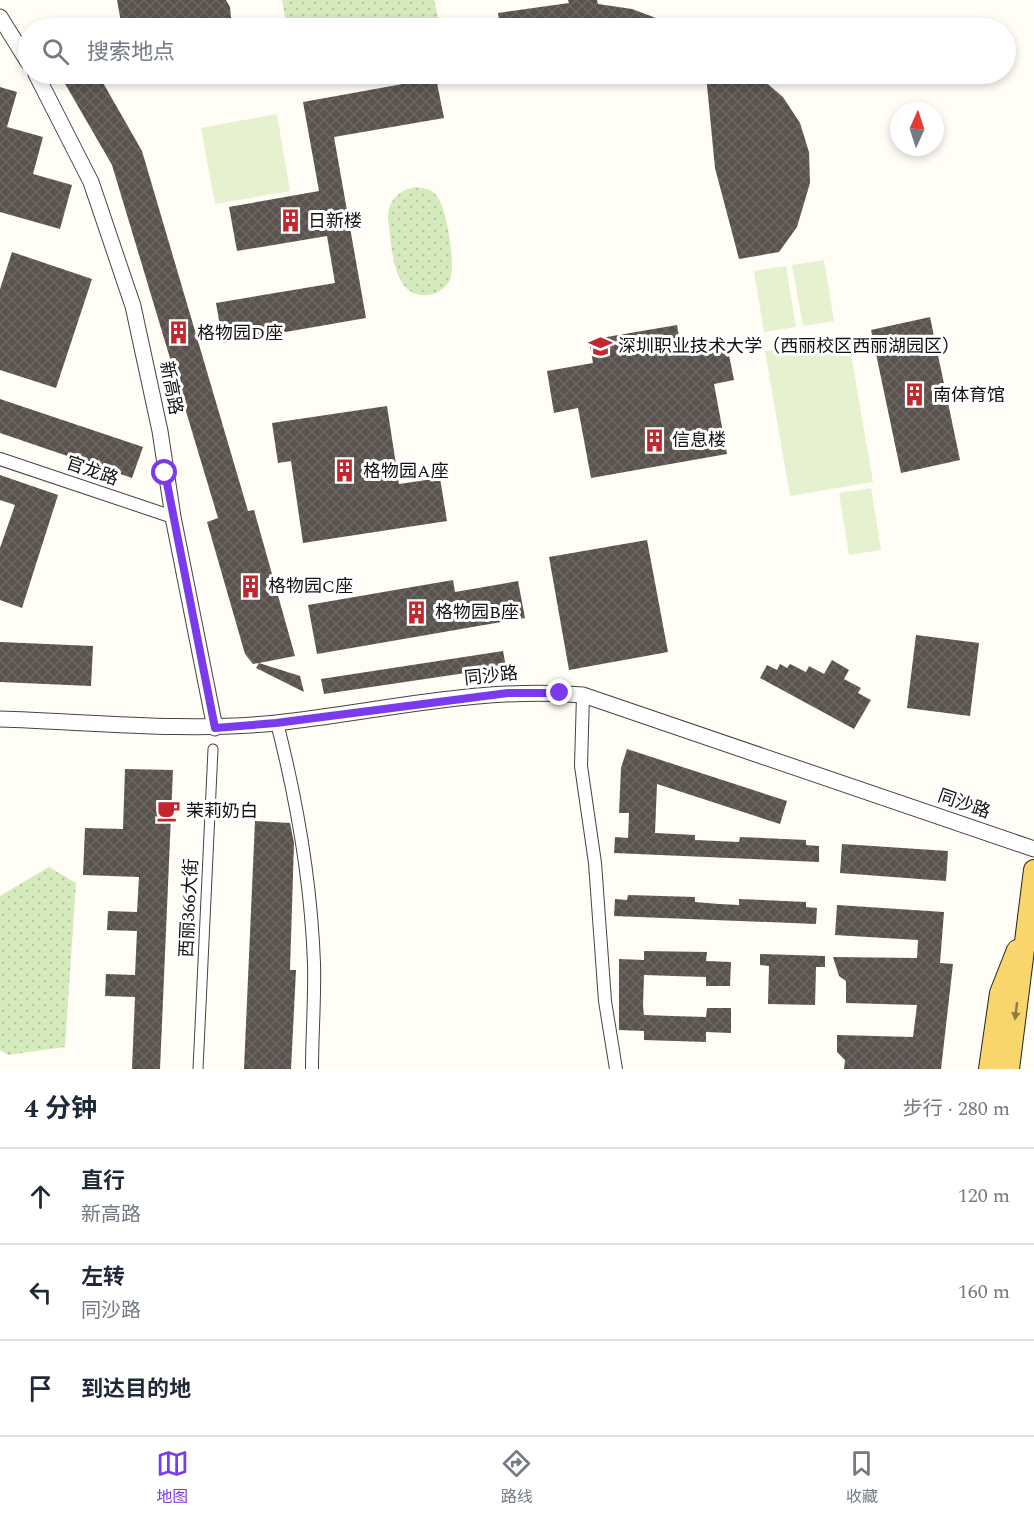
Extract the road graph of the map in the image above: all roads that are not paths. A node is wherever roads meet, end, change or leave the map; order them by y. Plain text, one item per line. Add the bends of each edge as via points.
1 (0, 17) edge
2 (18, 46) edge
3 (41, 84) edge
4 (0, 459) edge
5 (173, 517) junction
6 (583, 695) junction
7 (0, 719) edge
8 (276, 723) junction
9 (215, 728) junction
10 (213, 749) dead end
11 (1034, 849) edge
12 (1034, 870) edge
13 (1027, 922) junction
14 (198, 1069) edge
15 (312, 1069) edge
16 (616, 1069) edge
17 (989, 1069) edge
18 (1008, 1069) edge

1 - 2 street
3 - 5 street, 新高路 via 91,182 121,264 144,348
4 - 5 street, 官龙路
5 - 9 street, 新高路
6 - 8 street, 同沙路 via 508,693
6 - 11 street, 同沙路
6 - 16 street via 581,766 595,863 605,1001
7 - 9 street, 同沙路
8 - 9 street, 同沙路
8 - 15 street via 300,823 312,934
10 - 14 street, 西丽366大街
12 - 13 main road
13 - 17 main road via 1000,993
13 -> 18 main road

